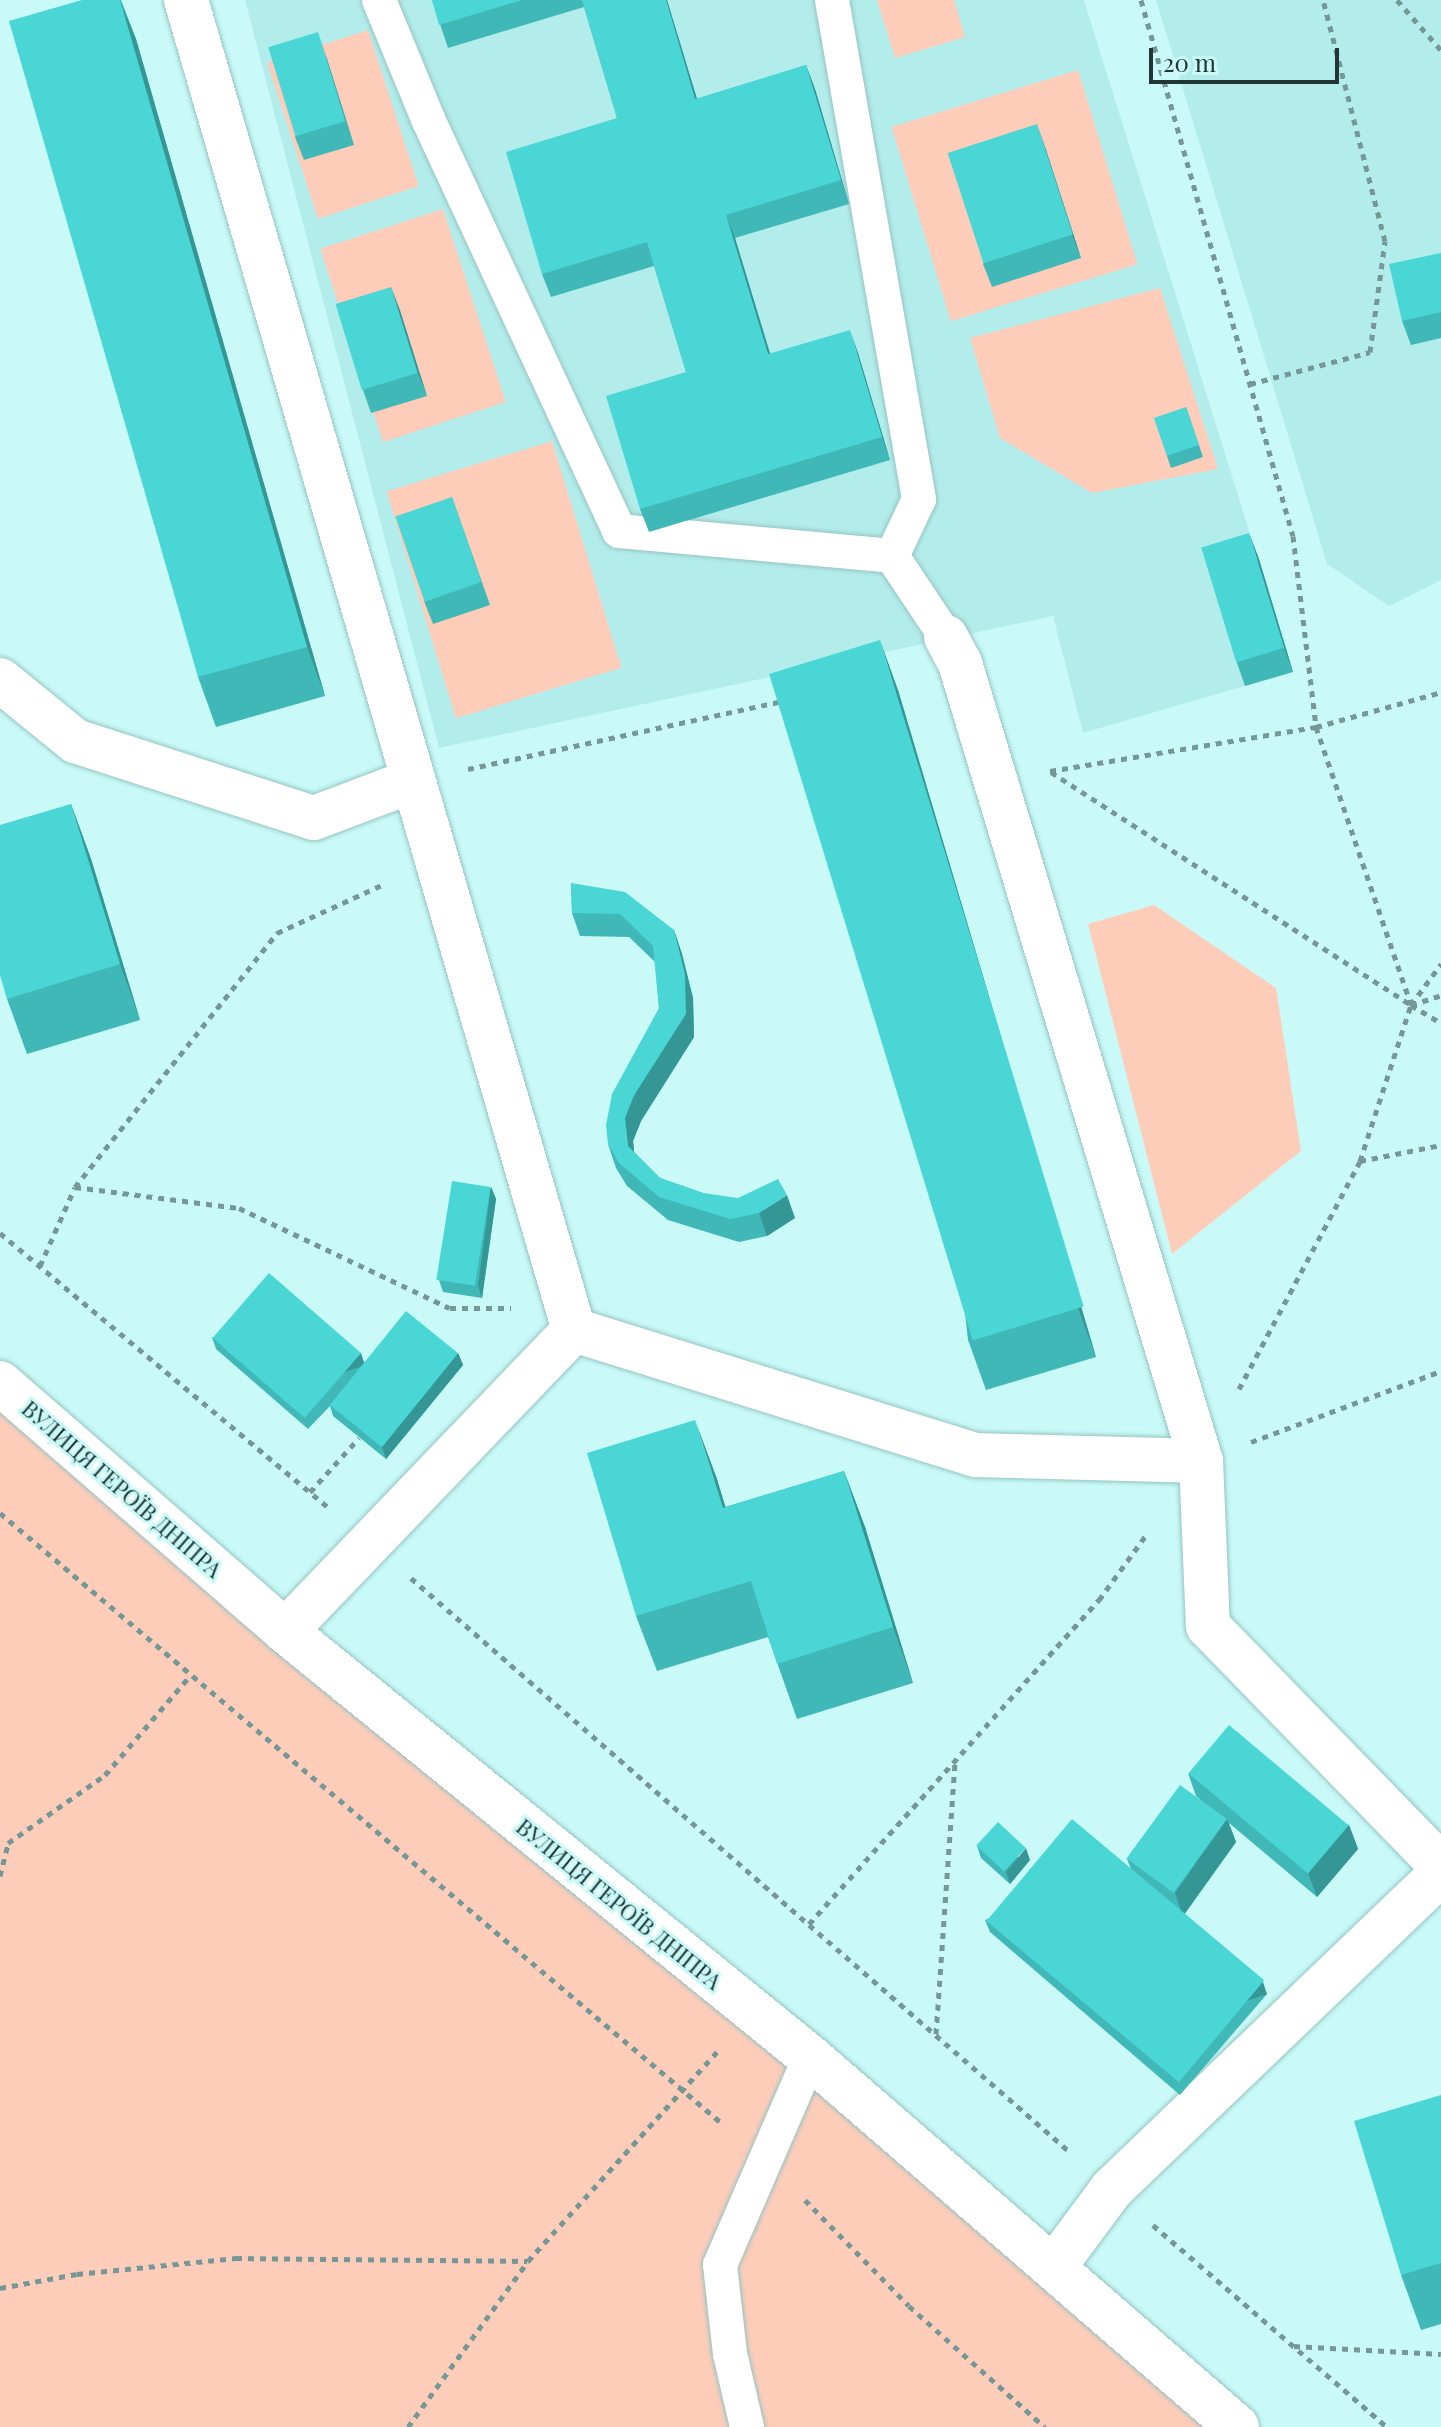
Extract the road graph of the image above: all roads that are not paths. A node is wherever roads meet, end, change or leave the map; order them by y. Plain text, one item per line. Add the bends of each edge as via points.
1 (186, 0) edge
2 (379, 0) edge
3 (832, 0) edge
4 (892, 556) junction
5 (946, 637) joint
6 (0, 680) edge
7 (412, 781) junction
8 (571, 1319) junction
9 (0, 1383) edge
10 (1201, 1461) junction
11 (285, 1631) junction
12 (1441, 1866) edge
13 (1441, 1873) edge
14 (810, 2057) junction
15 (1054, 2267) junction
16 (747, 2427) edge
17 (1237, 2427) edge

1 - 7 street
2 - 4 lane via 428,119 619,531
3 - 4 lane via 919,499
4 - 5 lane
5 - 10 street via 960,663
6 - 7 street via 75,741 314,818
7 - 8 street
8 - 10 street via 976,1455
8 - 11 street
9 - 11 street, ВУЛИЦЯ ГЕРОЇВ ДНІПРА
10 - 12 street via 1208,1626
11 - 14 street, ВУЛИЦЯ ГЕРОЇВ ДНІПРА
13 - 15 street via 1112,2189
14 - 15 street, ВУЛИЦЯ ГЕРОЇВ ДНІПРА
14 - 16 lane via 720,2265 730,2354
15 - 17 street, ВУЛИЦЯ ГЕРОЇВ ДНІПРА

